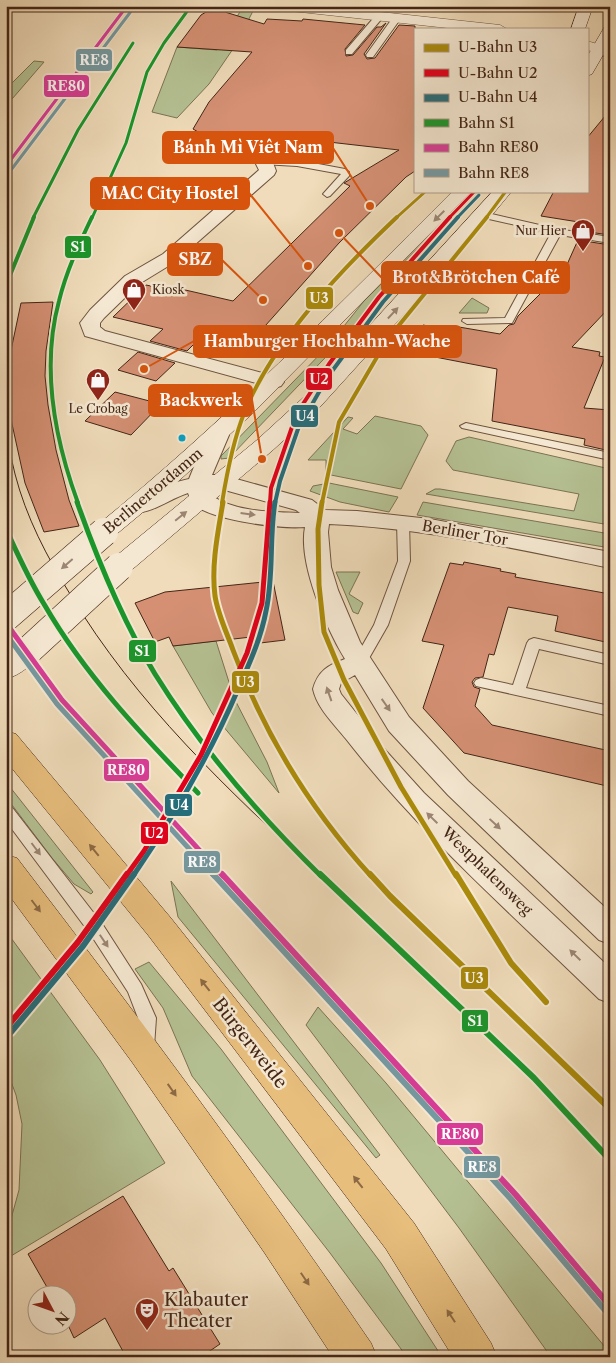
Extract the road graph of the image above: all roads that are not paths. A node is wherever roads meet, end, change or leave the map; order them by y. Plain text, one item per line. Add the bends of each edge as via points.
1 (282, 6) edge
2 (586, 6) edge
3 (376, 12) edge
4 (397, 18) junction
5 (491, 28) edge
6 (578, 28) edge
7 (610, 29) edge
8 (599, 49) edge
9 (349, 52) dead end
10 (370, 55) dead end
11 (588, 69) edge
12 (263, 160) joint
13 (462, 192) edge
14 (502, 192) edge
15 (327, 194) dead end
16 (483, 216) junction
17 (557, 232) junction
18 (610, 240) edge
19 (467, 321) dead end
20 (274, 382) junction
21 (466, 426) dead end
22 (218, 435) junction
23 (610, 457) edge
24 (222, 482) junction
25 (200, 491) junction
26 (136, 507) junction
27 (319, 517) junction
28 (403, 522) junction
29 (610, 560) edge
30 (6, 617) edge
31 (610, 660) edge
32 (359, 664) junction
33 (6, 670) edge
34 (481, 683) dead end
35 (518, 691) junction
36 (610, 712) edge
37 (6, 741) edge
38 (6, 810) edge
39 (6, 867) edge
40 (610, 931) edge
41 (610, 989) edge
42 (144, 1051) junction
43 (357, 1357) edge
44 (477, 1357) edge

1 - 3 main road
2 - 6 main road
3 - 4 main road
3 - 9 lane
4 - 5 main road
4 - 10 lane
7 - 8 main road
8 - 11 main road
12 - 15 lane via 345,172 345,176
12 - 20 street via 268,171 169,258 132,280 96,314 90,327 98,335
13 -> 20 main road, Berlinertordamm
14 - 16 main road
16 - 17 lane
24 -> 16 main road via 312,402
17 - 18 lane
17 - 19 lane via 508,321
20 - 22 main road, Berlinertordamm
21 - 23 lane
22 - 25 street
22 - 26 main road, Berlinertordamm
24 - 25 main road
24 - 27 street, Berliner Tor via 304,505
25 - 26 street via 178,487
25 -> 27 street, Berliner Tor via 209,505 237,513 300,521
33 -> 25 main road, bridge
26 -> 30 main road, Berlinertordamm, bridge
27 - 28 street, Berliner Tor
27 - 32 street via 316,532 319,568 341,628
28 - 29 street, Berliner Tor
28 - 32 lane via 404,561 381,625
31 - 35 lane via 534,643
32 -> 40 street via 399,724 429,759
41 -> 32 street, Westphalensweg via 414,801 332,704 326,693 329,679 340,670
34 - 35 lane
35 - 36 lane
44 -> 37 main road, Bürgerweide via 400,1236 159,926
38 -> 42 lane via 97,930 136,988 147,1018
39 -> 42 main road
42 -> 43 main road via 278,1239

